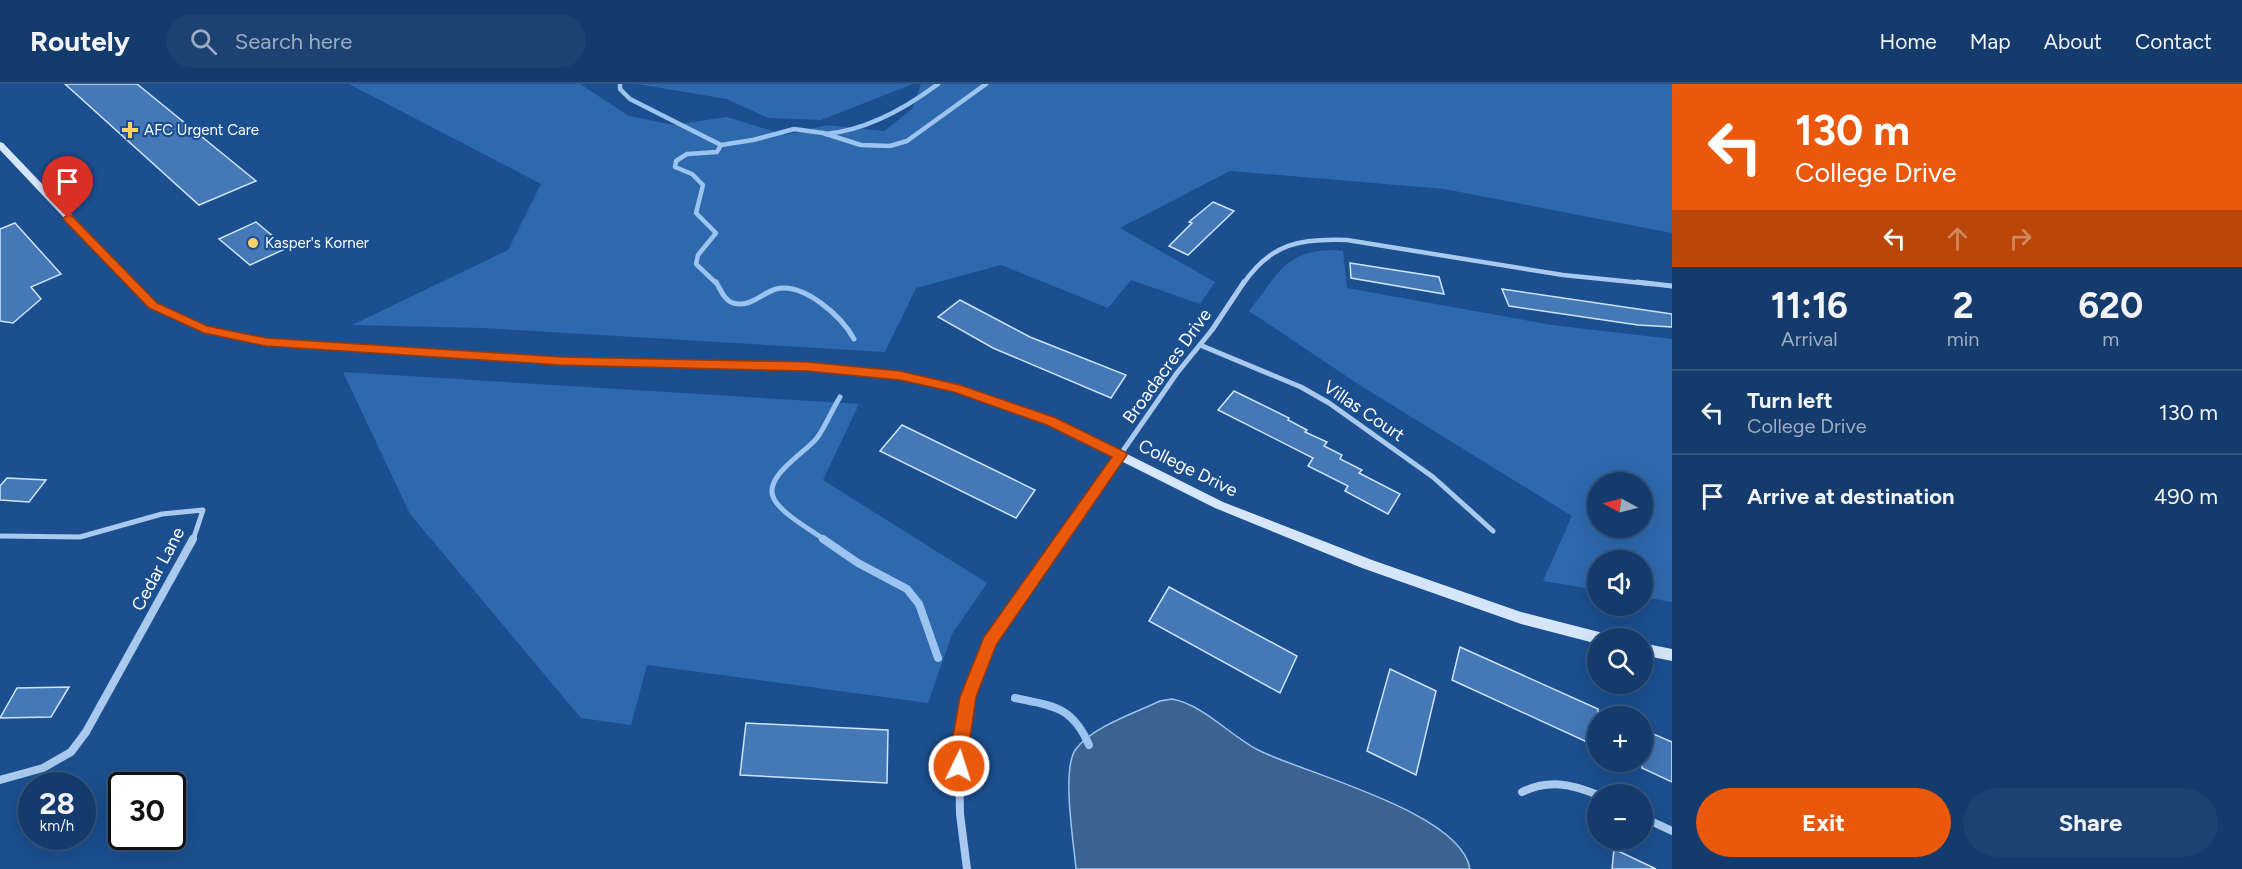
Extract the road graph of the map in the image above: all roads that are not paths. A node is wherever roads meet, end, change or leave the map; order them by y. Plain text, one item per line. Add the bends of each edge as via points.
1 (0, 145) edge
2 (1672, 286) edge
3 (1200, 345) junction
4 (1120, 455) junction
5 (1493, 531) dead end
6 (0, 536) edge
7 (1587, 635) edge
8 (1653, 651) edge
9 (1672, 655) edge
10 (0, 780) edge
11 (1587, 791) edge
12 (1522, 792) dead end
13 (1653, 822) edge
14 (1672, 831) edge
15 (967, 869) edge

1 - 4 main road, College Drive via 153,306 204,329 266,342 561,361 807,367 900,376 956,388 1052,422
2 - 3 street, Broadacres Drive via 1563,276 1347,240 1319,239 1295,243 1269,255 1254,268
3 - 4 street, Broadacres Drive
3 - 5 street, Villas Court via 1301,387 1329,403 1433,477
4 - 7 main road, College Drive via 1219,505 1367,564 1521,618
4 - 15 street, Broadacres Drive via 1002,621 979,664 968,697 958,753
6 - 10 street, Cedar Lane via 80,537 162,514 203,510 193,540 86,732 71,752 43,768
8 - 9 main road
11 - 12 street via 1546,782
13 - 14 street

